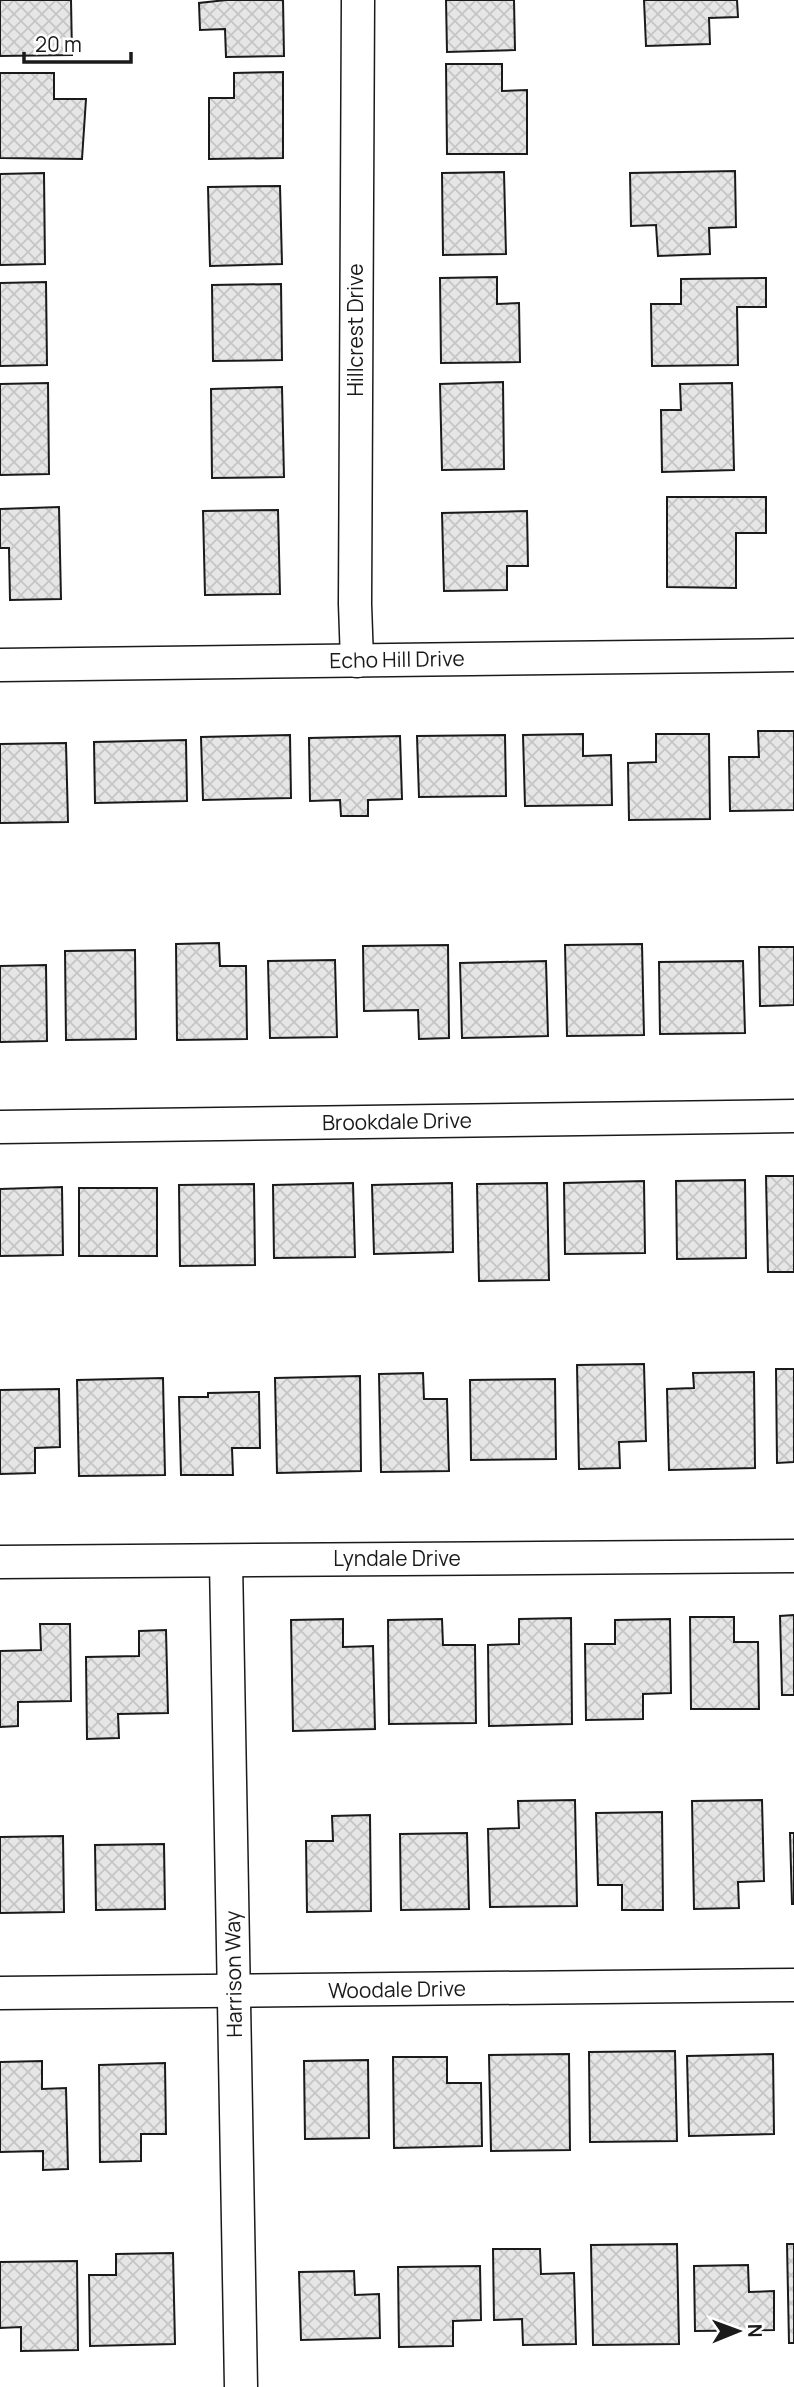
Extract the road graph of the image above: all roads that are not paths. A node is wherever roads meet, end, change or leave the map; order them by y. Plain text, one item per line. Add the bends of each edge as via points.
1 (358, 0) edge
2 (794, 655) edge
3 (357, 661) junction
4 (0, 665) edge
5 (794, 1116) edge
6 (0, 1127) edge
7 (794, 1556) edge
8 (226, 1561) junction
9 (0, 1562) edge
10 (794, 1985) edge
11 (234, 1992) junction
12 (0, 1993) edge
13 (241, 2387) edge

1 - 3 street, Hillcrest Drive
2 - 3 street, Echo Hill Drive
3 - 4 street, Echo Hill Drive
5 - 6 street, Brookdale Drive
7 - 8 street, Lyndale Drive
8 - 9 street, Lyndale Drive
8 - 11 street, Harrison Way
10 - 11 street, Woodale Drive
11 - 12 street, Woodale Drive
11 - 13 street, Harrison Way

